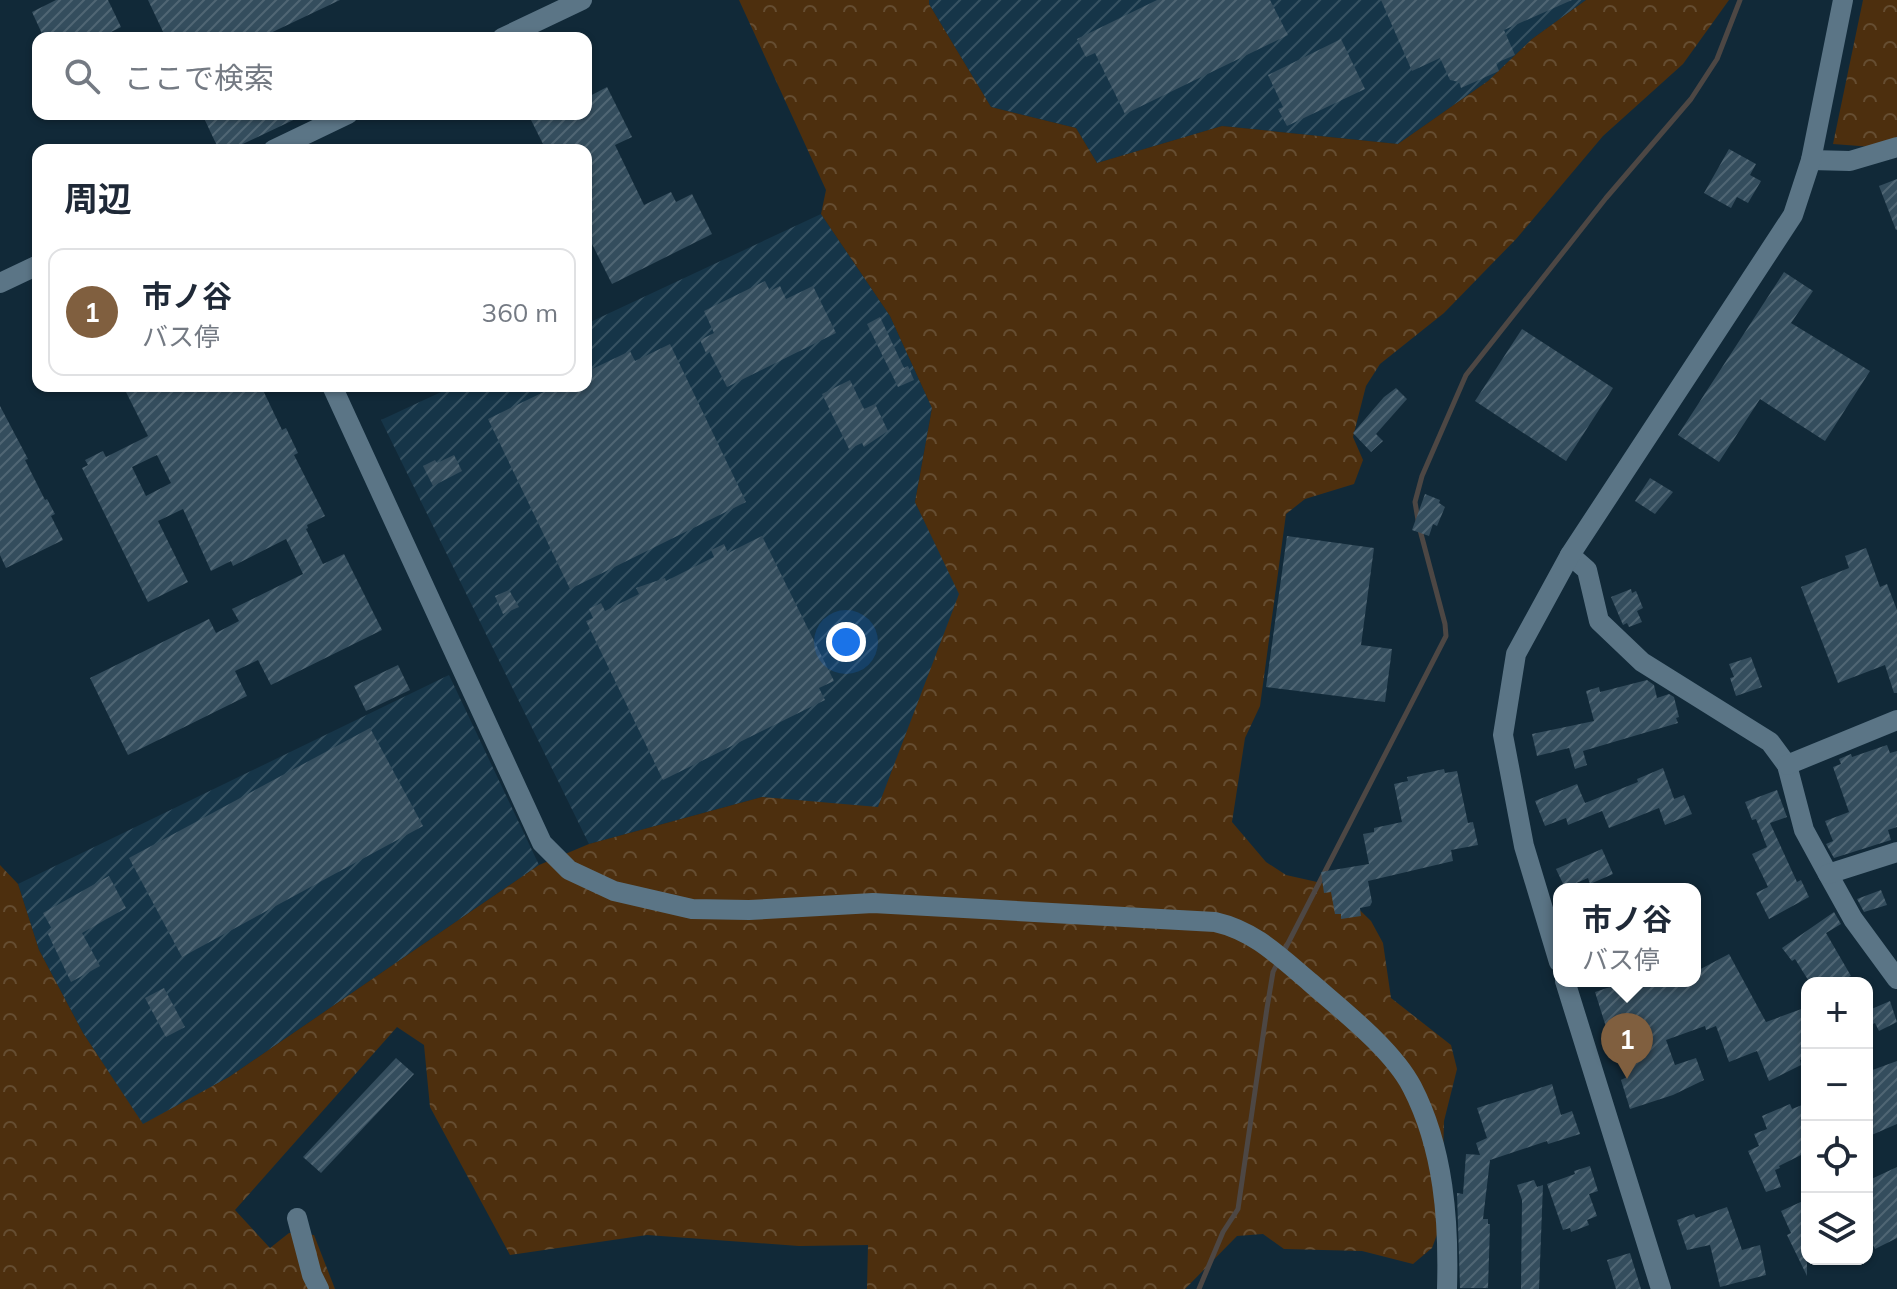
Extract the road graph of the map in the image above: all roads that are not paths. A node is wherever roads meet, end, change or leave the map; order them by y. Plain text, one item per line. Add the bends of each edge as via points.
1 (582, 0) edge
2 (1843, 0) edge
3 (515, 32) edge
4 (336, 120) edge
5 (286, 144) edge
6 (1897, 147) edge
7 (1811, 160) junction
8 (32, 268) edge
9 (0, 283) edge
10 (335, 392) edge
11 (1570, 555) junction
12 (1897, 720) edge
13 (1787, 765) junction
14 (1897, 852) edge
15 (1828, 874) junction
16 (1553, 942) edge
17 (1895, 972) edge
18 (1567, 987) edge
19 (297, 1218) dead end
20 (319, 1289) edge
21 (1447, 1289) edge
22 (1661, 1289) edge

1 - 3 street
2 - 7 street
4 - 5 street
6 - 7 street via 1850,161
7 - 11 street via 1793,215
8 - 9 street
10 - 21 street via 542,843 569,870 614,891 692,909 873,903 1238,927 1378,1043 1411,1085 1440,1174 1449,1235
11 - 13 street via 1587,570 1599,621 1642,662 1770,742
11 - 16 street via 1516,654 1503,735 1524,846
12 - 13 street
13 - 15 street via 1804,830
14 - 15 street
15 - 17 street via 1853,919
18 - 22 street
19 - 20 street

